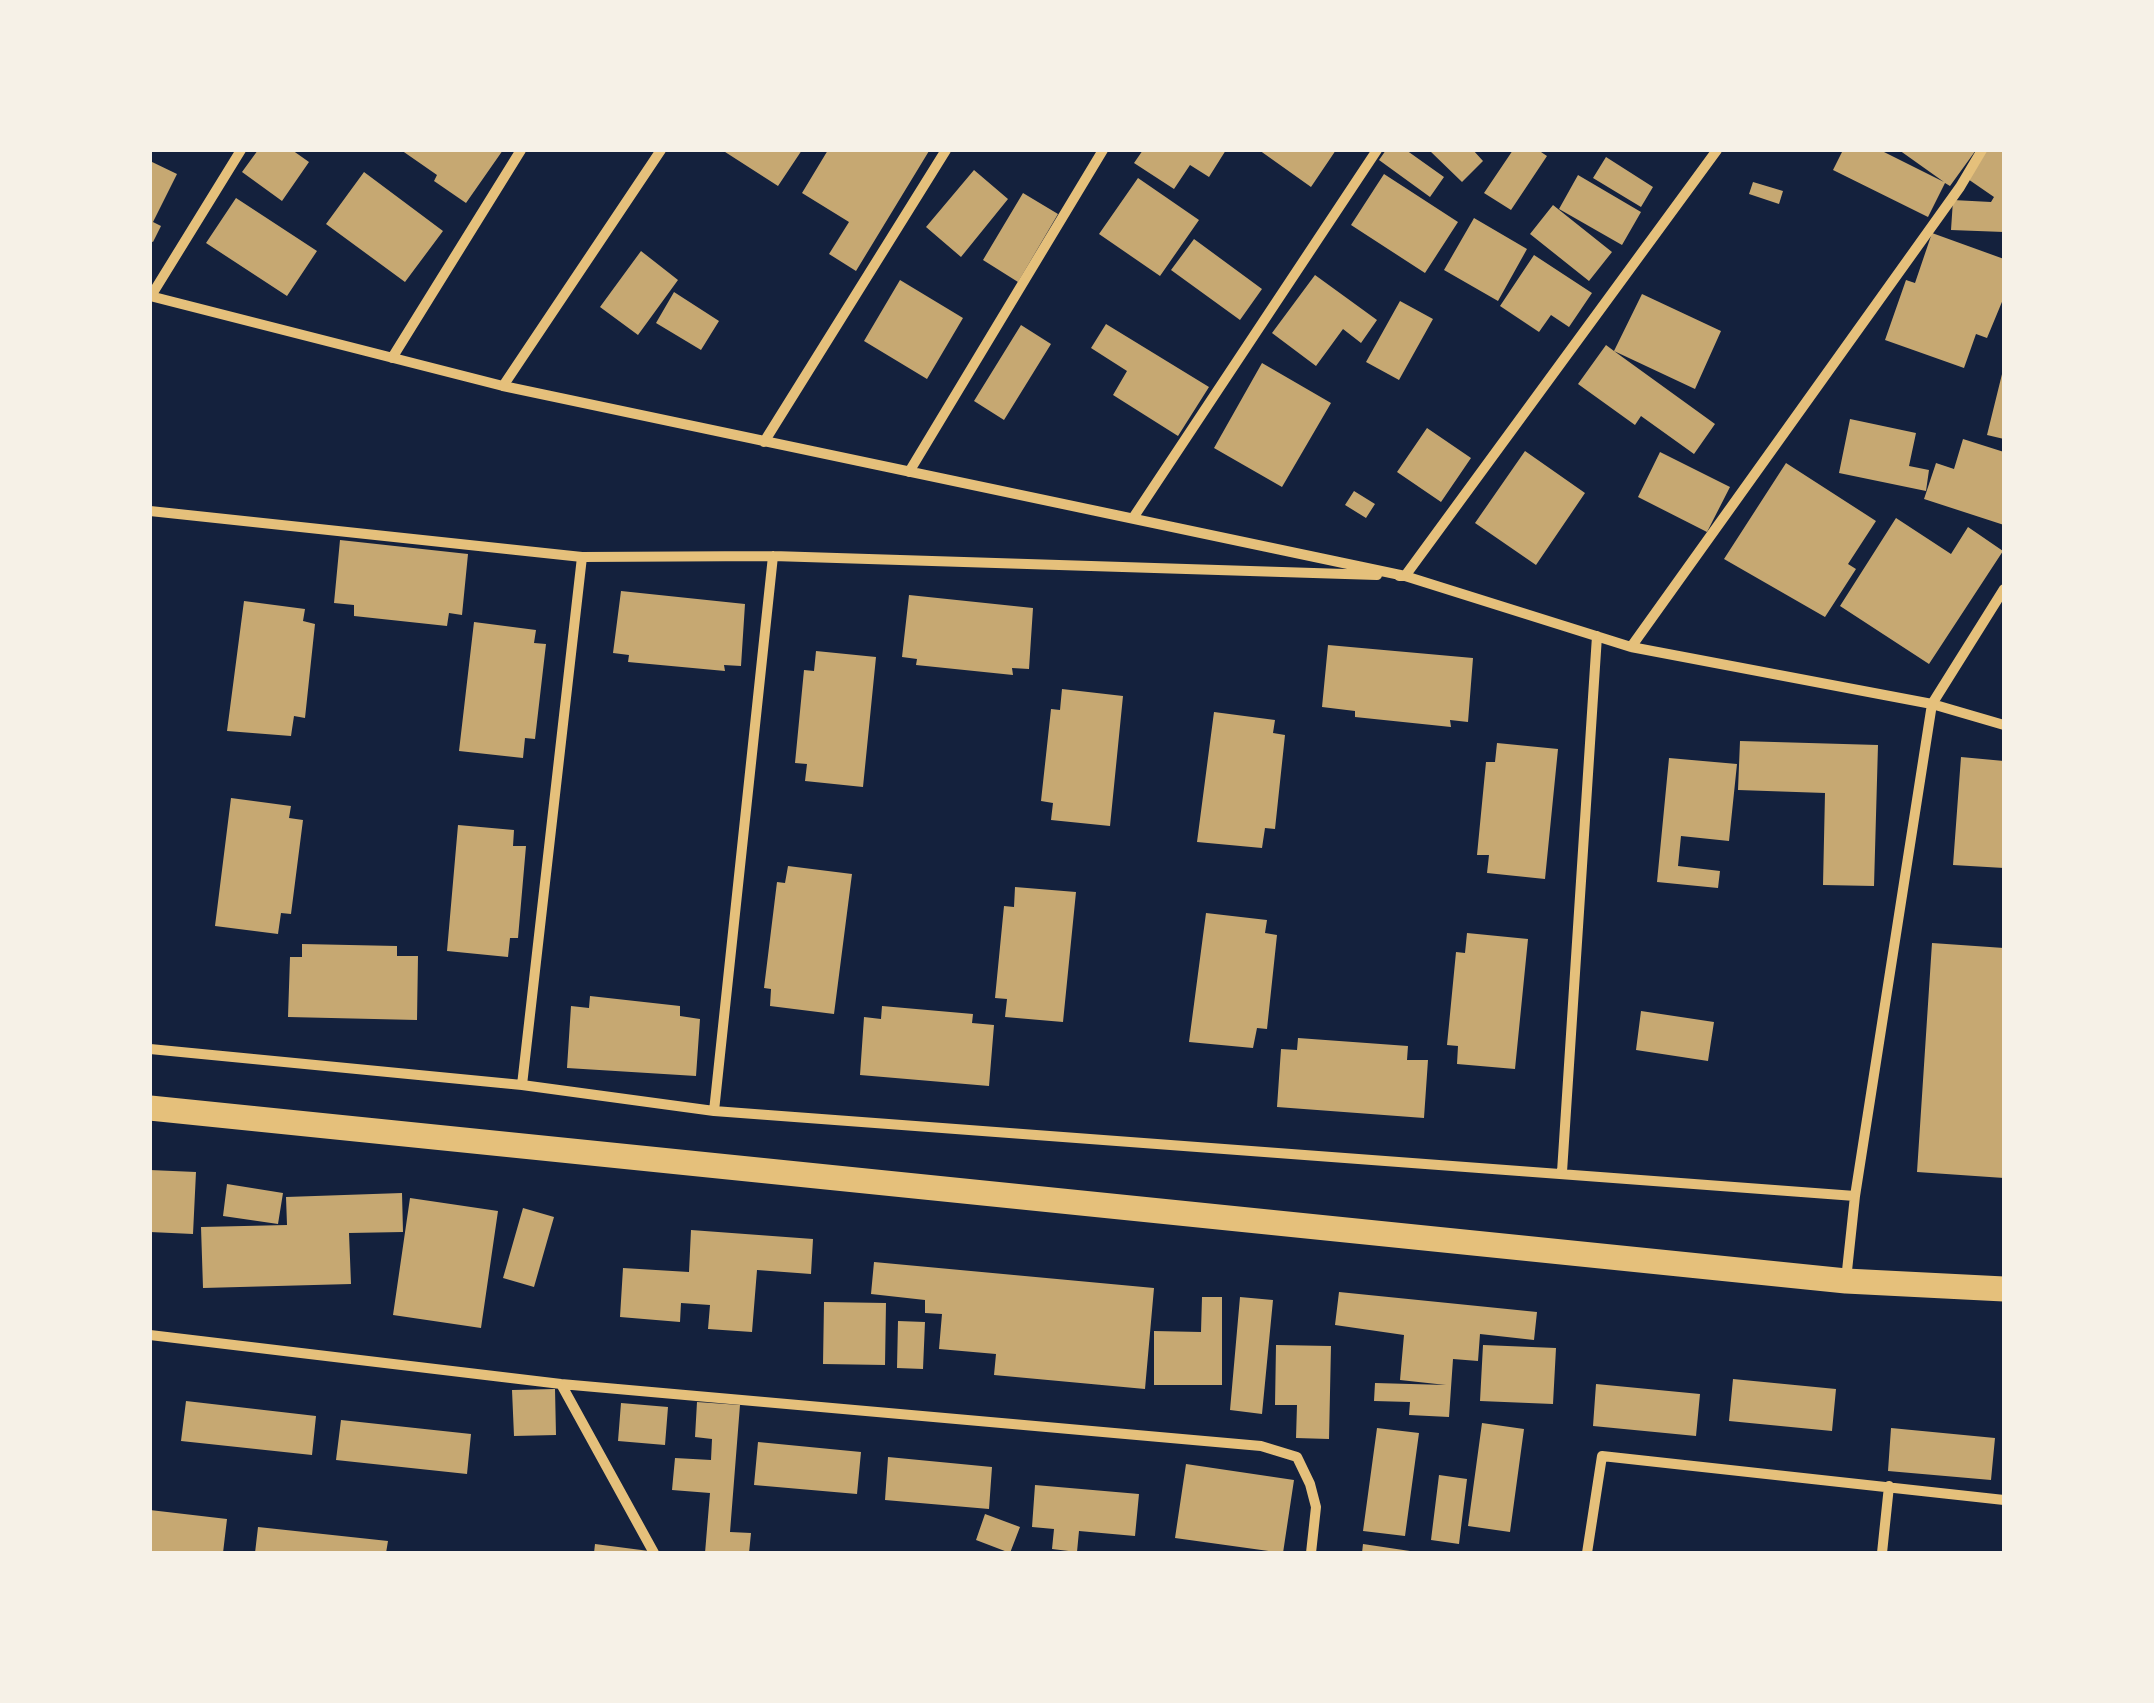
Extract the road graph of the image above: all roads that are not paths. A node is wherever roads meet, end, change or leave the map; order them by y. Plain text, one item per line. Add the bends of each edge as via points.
1 (241, 150) edge
2 (521, 150) edge
3 (661, 150) edge
4 (946, 150) edge
5 (1104, 150) edge
6 (1377, 150) edge
7 (1717, 150) edge
8 (1982, 150) edge
9 (150, 296) edge
10 (392, 358) junction
11 (503, 386) junction
12 (764, 442) junction
13 (909, 472) junction
14 (150, 510) edge
15 (1133, 518) junction
16 (773, 556) junction
17 (582, 558) junction
18 (1405, 576) junction
19 (2004, 589) edge
20 (1597, 636) junction
21 (1631, 647) junction
22 (1932, 704) junction
23 (2004, 726) edge
24 (150, 1049) edge
25 (522, 1085) junction
26 (150, 1108) edge
27 (714, 1111) junction
28 (1562, 1172) junction
29 (1855, 1196) junction
30 (1846, 1282) junction
31 (2004, 1290) edge
32 (150, 1335) edge
33 (561, 1384) junction
34 (1889, 1486) junction
35 (2004, 1500) edge
36 (654, 1553) edge
37 (1311, 1553) edge
38 (1588, 1553) edge
39 (1882, 1553) edge

1 - 9 street
2 - 10 street
3 - 11 street
4 - 12 street
5 - 13 street
6 - 15 street
7 - 18 street
8 - 21 street
9 - 10 street
10 - 11 street
11 - 12 street
12 - 13 street
13 - 15 street
14 - 17 street
15 - 18 street
16 - 17 street
16 - 18 street
16 - 27 street
17 - 25 street
18 - 20 street
19 - 22 street
20 - 21 street
20 - 28 street
21 - 22 street
22 - 23 street
22 - 29 street
24 - 25 street
25 - 27 street
26 - 30 main road
27 - 28 street
28 - 29 street
29 - 30 street
30 - 31 main road
32 - 33 street
33 - 36 street
33 - 37 street via 1261,1446 1297,1458 1304,1470 1316,1507
34 - 35 street
34 - 38 street via 1602,1456
34 - 39 street

